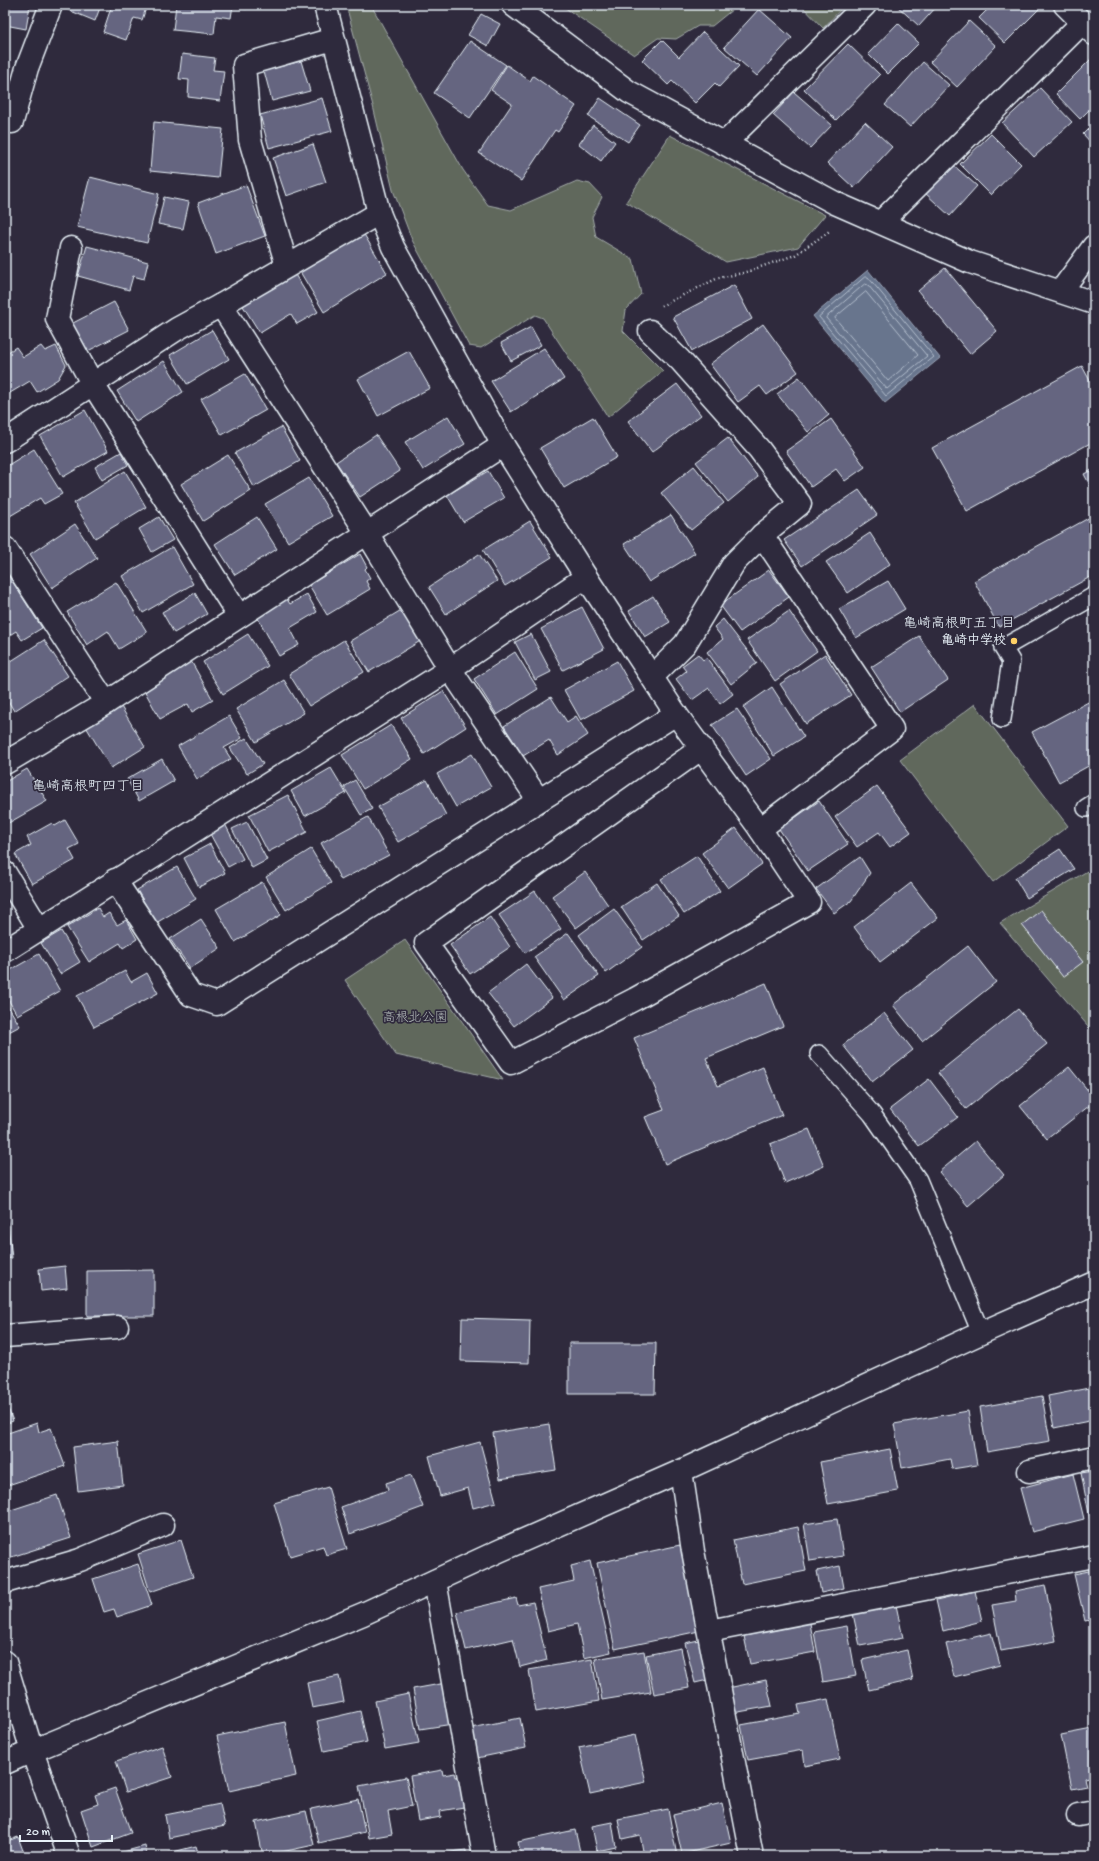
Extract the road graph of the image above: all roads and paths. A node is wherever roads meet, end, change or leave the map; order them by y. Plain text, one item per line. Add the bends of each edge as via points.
1 (51, 5) edge
2 (325, 5) edge
3 (513, 5) edge
4 (865, 5) edge
5 (1065, 5) edge
6 (1088, 28) edge
7 (333, 39) junction
8 (5, 121) edge
9 (725, 143) junction
10 (854, 211) junction
11 (379, 213) junction
12 (881, 222) junction
13 (1094, 246) edge
14 (71, 248) dead end
15 (287, 266) junction
16 (1061, 291) junction
17 (1094, 303) edge
18 (221, 305) junction
19 (650, 331) joint
20 (92, 383) junction
21 (5, 440) edge
22 (502, 445) junction
23 (367, 533) junction
24 (762, 535) junction
25 (5, 548) edge
26 (586, 577) junction
27 (1094, 596) edge
28 (238, 616) junction
29 (450, 669) junction
30 (652, 677) junction
31 (106, 703) junction
32 (676, 714) junction
33 (1002, 719) dead end
34 (702, 748) junction
35 (5, 763) edge
36 (538, 799) junction
37 (760, 829) junction
38 (5, 873) edge
39 (115, 880) junction
40 (39, 929) junction
41 (5, 951) edge
42 (819, 1054) dead end
43 (1094, 1283) edge
44 (117, 1327) dead end
45 (981, 1333) junction
46 (5, 1336) edge
47 (1094, 1457) edge
48 (681, 1471) junction
49 (1029, 1471) dead end
50 (162, 1526) dead end
51 (1094, 1556) edge
52 (435, 1581) junction
53 (5, 1582) edge
54 (709, 1631) junction
55 (5, 1662) edge
56 (32, 1751) junction
57 (5, 1763) edge
58 (69, 1856) edge
59 (484, 1856) edge
60 (752, 1856) edge

1 - 8 street via 27,68 12,122
2 - 7 street
3 - 9 street via 629,92
4 - 9 street
5 - 6 street
6 - 12 street
7 - 11 street
7 - 15 street via 244,65 250,140
9 - 10 street
10 - 12 street
10 - 19 path via 795,255 743,273 718,278 659,307
11 - 15 street
11 - 22 street via 393,247
12 - 16 street via 970,262
13 - 16 street
14 - 20 street via 57,319
15 - 18 street
16 - 17 street
18 - 20 street via 177,328
18 - 23 street
19 - 24 street via 680,360 759,448 800,504
20 - 21 street
20 - 28 street
22 - 23 street
22 - 26 street
23 - 28 street
23 - 29 street
24 - 30 street via 734,563 685,644
24 - 37 street via 892,729
25 - 31 street
26 - 29 street
26 - 30 street
27 - 33 lane via 1003,648 1011,661
28 - 31 street
29 - 36 street
29 - 39 street
30 - 32 street
31 - 35 street
32 - 34 street
32 - 36 street
34 - 37 street
34 - 37 street via 426,943 511,1063 635,999 810,902
36 - 39 street via 217,1004 191,995
38 - 40 street
39 - 40 street
40 - 41 street
42 - 45 lane via 872,1114 918,1180
43 - 45 street
44 - 46 street
45 - 48 street
47 - 49 street
48 - 52 street
48 - 54 street
50 - 53 street via 80,1560
51 - 54 street
52 - 56 street via 363,1614
52 - 59 street
54 - 60 street
55 - 56 street
56 - 57 street
56 - 58 street

